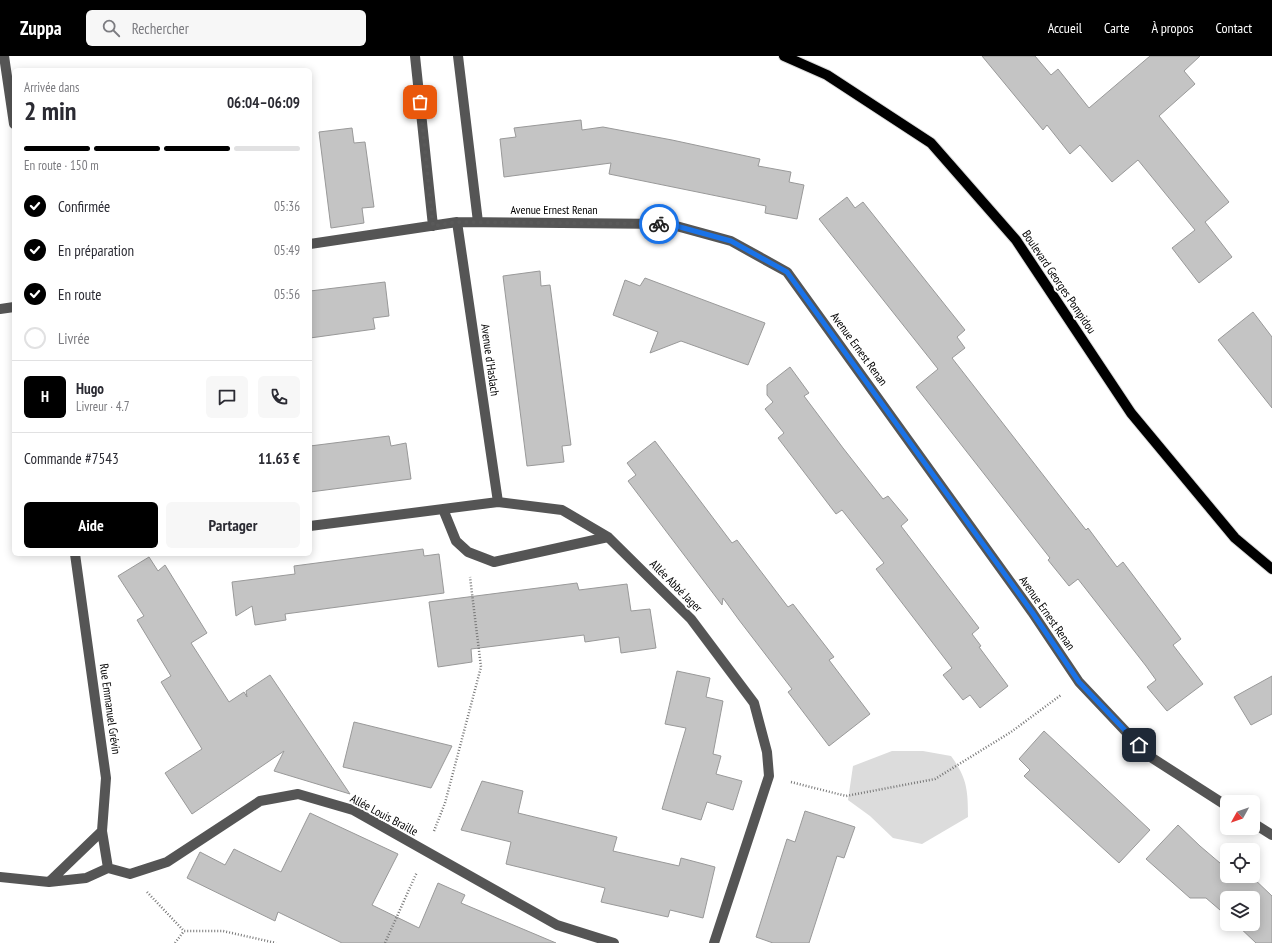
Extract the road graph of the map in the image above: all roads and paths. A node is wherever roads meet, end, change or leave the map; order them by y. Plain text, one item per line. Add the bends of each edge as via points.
1 (4, 56) edge
2 (415, 56) edge
3 (458, 56) edge
4 (784, 56) edge
5 (12, 110) edge
6 (457, 222) junction
7 (478, 222) junction
8 (433, 226) junction
9 (312, 244) edge
10 (12, 307) edge
11 (0, 309) edge
12 (498, 502) junction
13 (443, 509) junction
14 (312, 526) edge
15 (608, 537) junction
16 (468, 552) junction
17 (75, 556) edge
18 (1272, 569) edge
19 (1079, 682) junction
20 (769, 776) junction
21 (1220, 802) edge
22 (1260, 827) edge
23 (102, 830) junction
24 (1272, 835) edge
25 (426, 852) junction
26 (108, 868) junction
27 (130, 874) junction
28 (0, 877) edge
29 (48, 882) junction
30 (184, 931) junction
31 (175, 943) edge
32 (276, 943) edge
33 (385, 943) edge
34 (614, 943) edge
35 (714, 943) edge

1 - 5 street
2 - 8 street
3 - 7 street
4 - 18 main road, Boulevard Georges Pompidou via 828,75 931,143 1016,240 1131,413 1235,538
6 - 7 street, Avenue Ernest Renan
6 - 8 street, Avenue Ernest Renan
6 - 12 street, Avenue d'Haslach
7 - 19 street, Avenue Ernest Renan via 669,224 731,241 787,272 1032,612
8 - 9 street, Avenue Ernest Renan
10 - 11 street
12 - 13 street, Allée Abbé Jager
12 - 15 street, Allée Abbé Jager via 562,510
13 - 14 street, Allée Abbé Jager
13 - 16 street via 456,541
15 - 16 street via 494,562
15 - 20 street, Allée Abbé Jager via 692,619 754,703 767,752
16 - 25 path via 481,666 445,803
17 - 23 street, Rue Emmanuel Grévin via 106,778
19 - 20 path via 1011,732 935,779 846,796
19 - 21 street, Avenue Ernest Renan via 1149,756
20 - 35 street, Allée Abbé Jager
22 - 24 street
23 - 26 street, Rue Emmanuel Grévin
23 - 29 street
25 - 27 street, Allée Louis Braille via 353,810 298,794 260,801 167,862
25 - 33 path
25 - 34 street, Allée Louis Braille via 556,925
26 - 27 street
26 - 29 street via 86,878
27 - 30 path
28 - 29 street
30 - 31 path
30 - 32 path via 223,931

